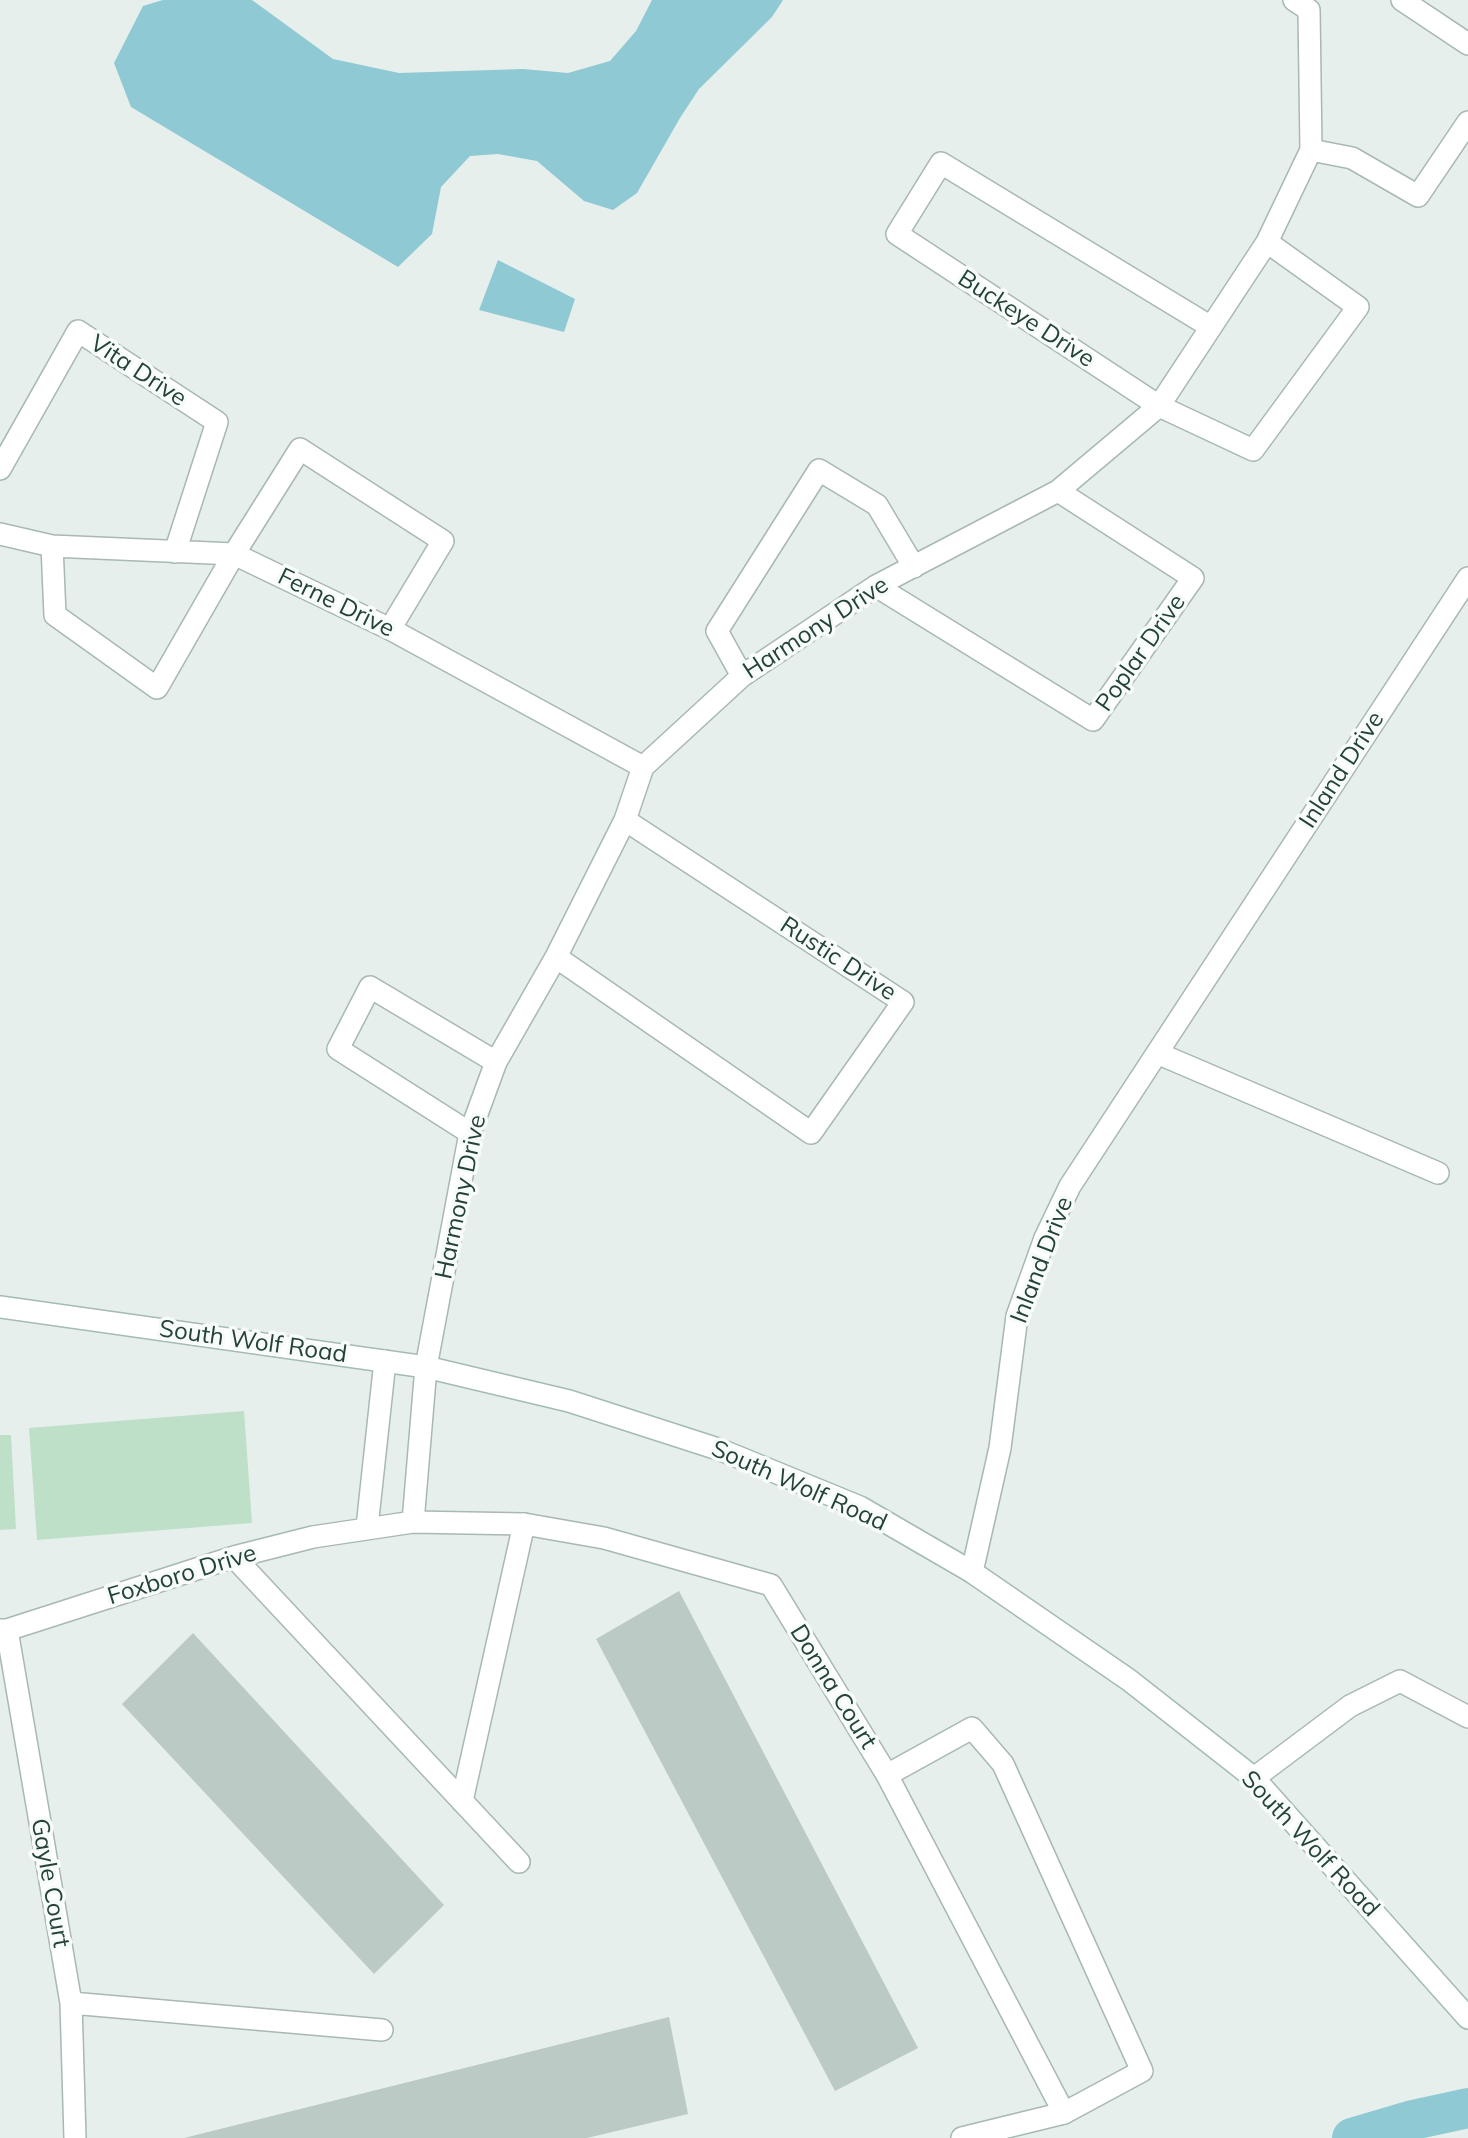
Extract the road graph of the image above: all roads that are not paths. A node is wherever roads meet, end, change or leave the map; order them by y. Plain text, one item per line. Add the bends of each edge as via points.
1 (1402, 0) edge
2 (1310, 3) edge
3 (1468, 44) edge
4 (1468, 122) edge
5 (1311, 150) junction
6 (1267, 242) junction
7 (1211, 327) junction
8 (1159, 406) junction
9 (0, 469) edge
10 (1058, 491) junction
11 (0, 534) edge
12 (52, 546) junction
13 (174, 552) junction
14 (234, 554) junction
15 (914, 567) junction
16 (876, 586) junction
17 (1465, 589) edge
18 (390, 629) junction
19 (742, 676) junction
20 (643, 767) junction
21 (625, 820) junction
22 (556, 957) junction
23 (1157, 1053) junction
24 (496, 1062) junction
25 (470, 1133) junction
26 (1438, 1173) dead end
27 (0, 1307) edge
28 (386, 1361) junction
29 (426, 1367) junction
30 (413, 1521) junction
31 (524, 1524) junction
32 (367, 1527) junction
33 (234, 1557) junction
34 (972, 1572) junction
35 (4, 1630) edge
36 (1468, 1717) edge
37 (887, 1775) junction
38 (1254, 1778) junction
39 (462, 1801) junction
40 (519, 1862) dead end
41 (71, 2003) junction
42 (1468, 2018) edge
43 (383, 2030) dead end
44 (1064, 2113) junction
45 (75, 2138) edge
46 (962, 2138) edge

1 - 3 street
2 - 5 street, Harmony Drive
4 - 5 street via 1418,196 1352,158
5 - 6 street, Harmony Drive
6 - 7 street, Harmony Drive
6 - 8 street, Buckeye Drive via 1359,307 1252,450
7 - 8 street, Harmony Drive
7 - 8 street, Buckeye Drive via 941,163 897,234
8 - 10 street, Harmony Drive
9 - 13 street, Vita Drive via 78,331 217,422
10 - 15 street, Harmony Drive
10 - 16 street, Poplar Drive via 1193,578 1093,720
11 - 12 street, Ferne Drive
12 - 13 street, Ferne Drive
12 - 14 street via 55,615 157,688
13 - 14 street, Ferne Drive
14 - 18 street, Ferne Drive
14 - 18 street via 300,449 443,541
15 - 16 street, Harmony Drive
15 - 19 street via 877,505 819,470 717,631
16 - 19 street, Harmony Drive
17 - 23 street, Inland Drive
18 - 20 street, Ferne Drive
19 - 20 street, Harmony Drive
20 - 21 street, Harmony Drive
21 - 22 street, Harmony Drive
21 - 22 street, Rustic Drive via 904,1002 811,1133
22 - 24 street, Harmony Drive
23 - 26 street
23 - 34 street, Inland Drive via 1070,1186 1045,1238 1017,1316 1000,1448
24 - 25 street, Harmony Drive
24 - 25 street via 370,987 338,1049
25 - 29 street, Harmony Drive
27 - 28 street, South Wolf Road
28 - 29 street, South Wolf Road
28 - 32 street
29 - 30 street
29 - 34 street, South Wolf Road via 569,1401 721,1450 860,1507
30 - 31 street, Donna Court
30 - 32 street, Foxboro Drive
31 - 37 street, Donna Court via 604,1538 771,1585
31 - 39 street
32 - 33 street, Foxboro Drive
33 - 35 street, Foxboro Drive
33 - 39 street
34 - 38 street, South Wolf Road via 1129,1680
35 - 41 street, Gayle Court
36 - 38 street via 1400,1681 1350,1706
37 - 44 street, Donna Court
37 - 44 street via 972,1728 1003,1764 1142,2070
38 - 42 street, South Wolf Road
39 - 40 street
41 - 43 street
41 - 45 street, Gayle Court
44 - 46 street

